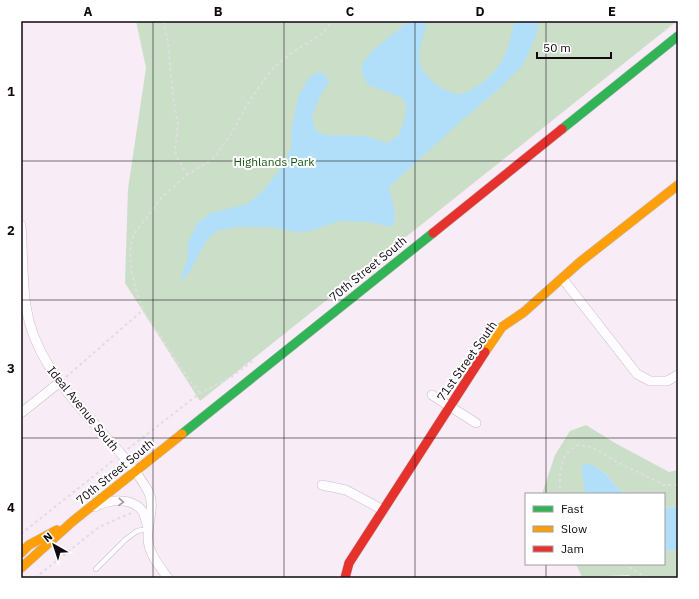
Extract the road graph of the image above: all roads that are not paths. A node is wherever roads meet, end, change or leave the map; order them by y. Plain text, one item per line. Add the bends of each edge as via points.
1 (678, 36) edge
2 (678, 185) edge
3 (21, 224) edge
4 (562, 278) junction
5 (678, 375) edge
6 (60, 382) junction
7 (432, 394) dead end
8 (450, 406) junction
9 (21, 413) edge
10 (476, 423) dead end
11 (134, 472) junction
12 (322, 485) dead end
13 (383, 510) junction
14 (84, 512) junction
15 (73, 521) junction
16 (148, 529) junction
17 (21, 553) edge
18 (21, 568) edge
19 (96, 569) dead end
20 (168, 578) edge
21 (345, 578) edge

1 - 11 main road, 70th Street South
2 - 4 main road, 71st Street South
3 - 6 street, Ideal Avenue South via 26,306 30,324 48,365
4 - 5 street via 637,374 650,381 667,380
4 - 8 main road, 71st Street South via 524,312 502,327
6 - 9 street
6 - 11 street, Ideal Avenue South
7 - 8 street
8 - 10 street
8 - 13 main road, 71st Street South
11 - 14 main road, 70th Street South
11 - 16 street, Ideal Avenue South via 149,492 152,510
12 - 13 street via 346,490
13 - 21 main road, 71st Street South via 349,562
14 - 15 main road, 70th Street South
14 -> 16 street via 100,504 120,500 135,504 139,508
15 - 17 main road, 70th Street South via 29,545
15 - 18 main road, 70th Street South
16 - 19 lane via 137,531 125,540
16 - 20 street via 150,551

